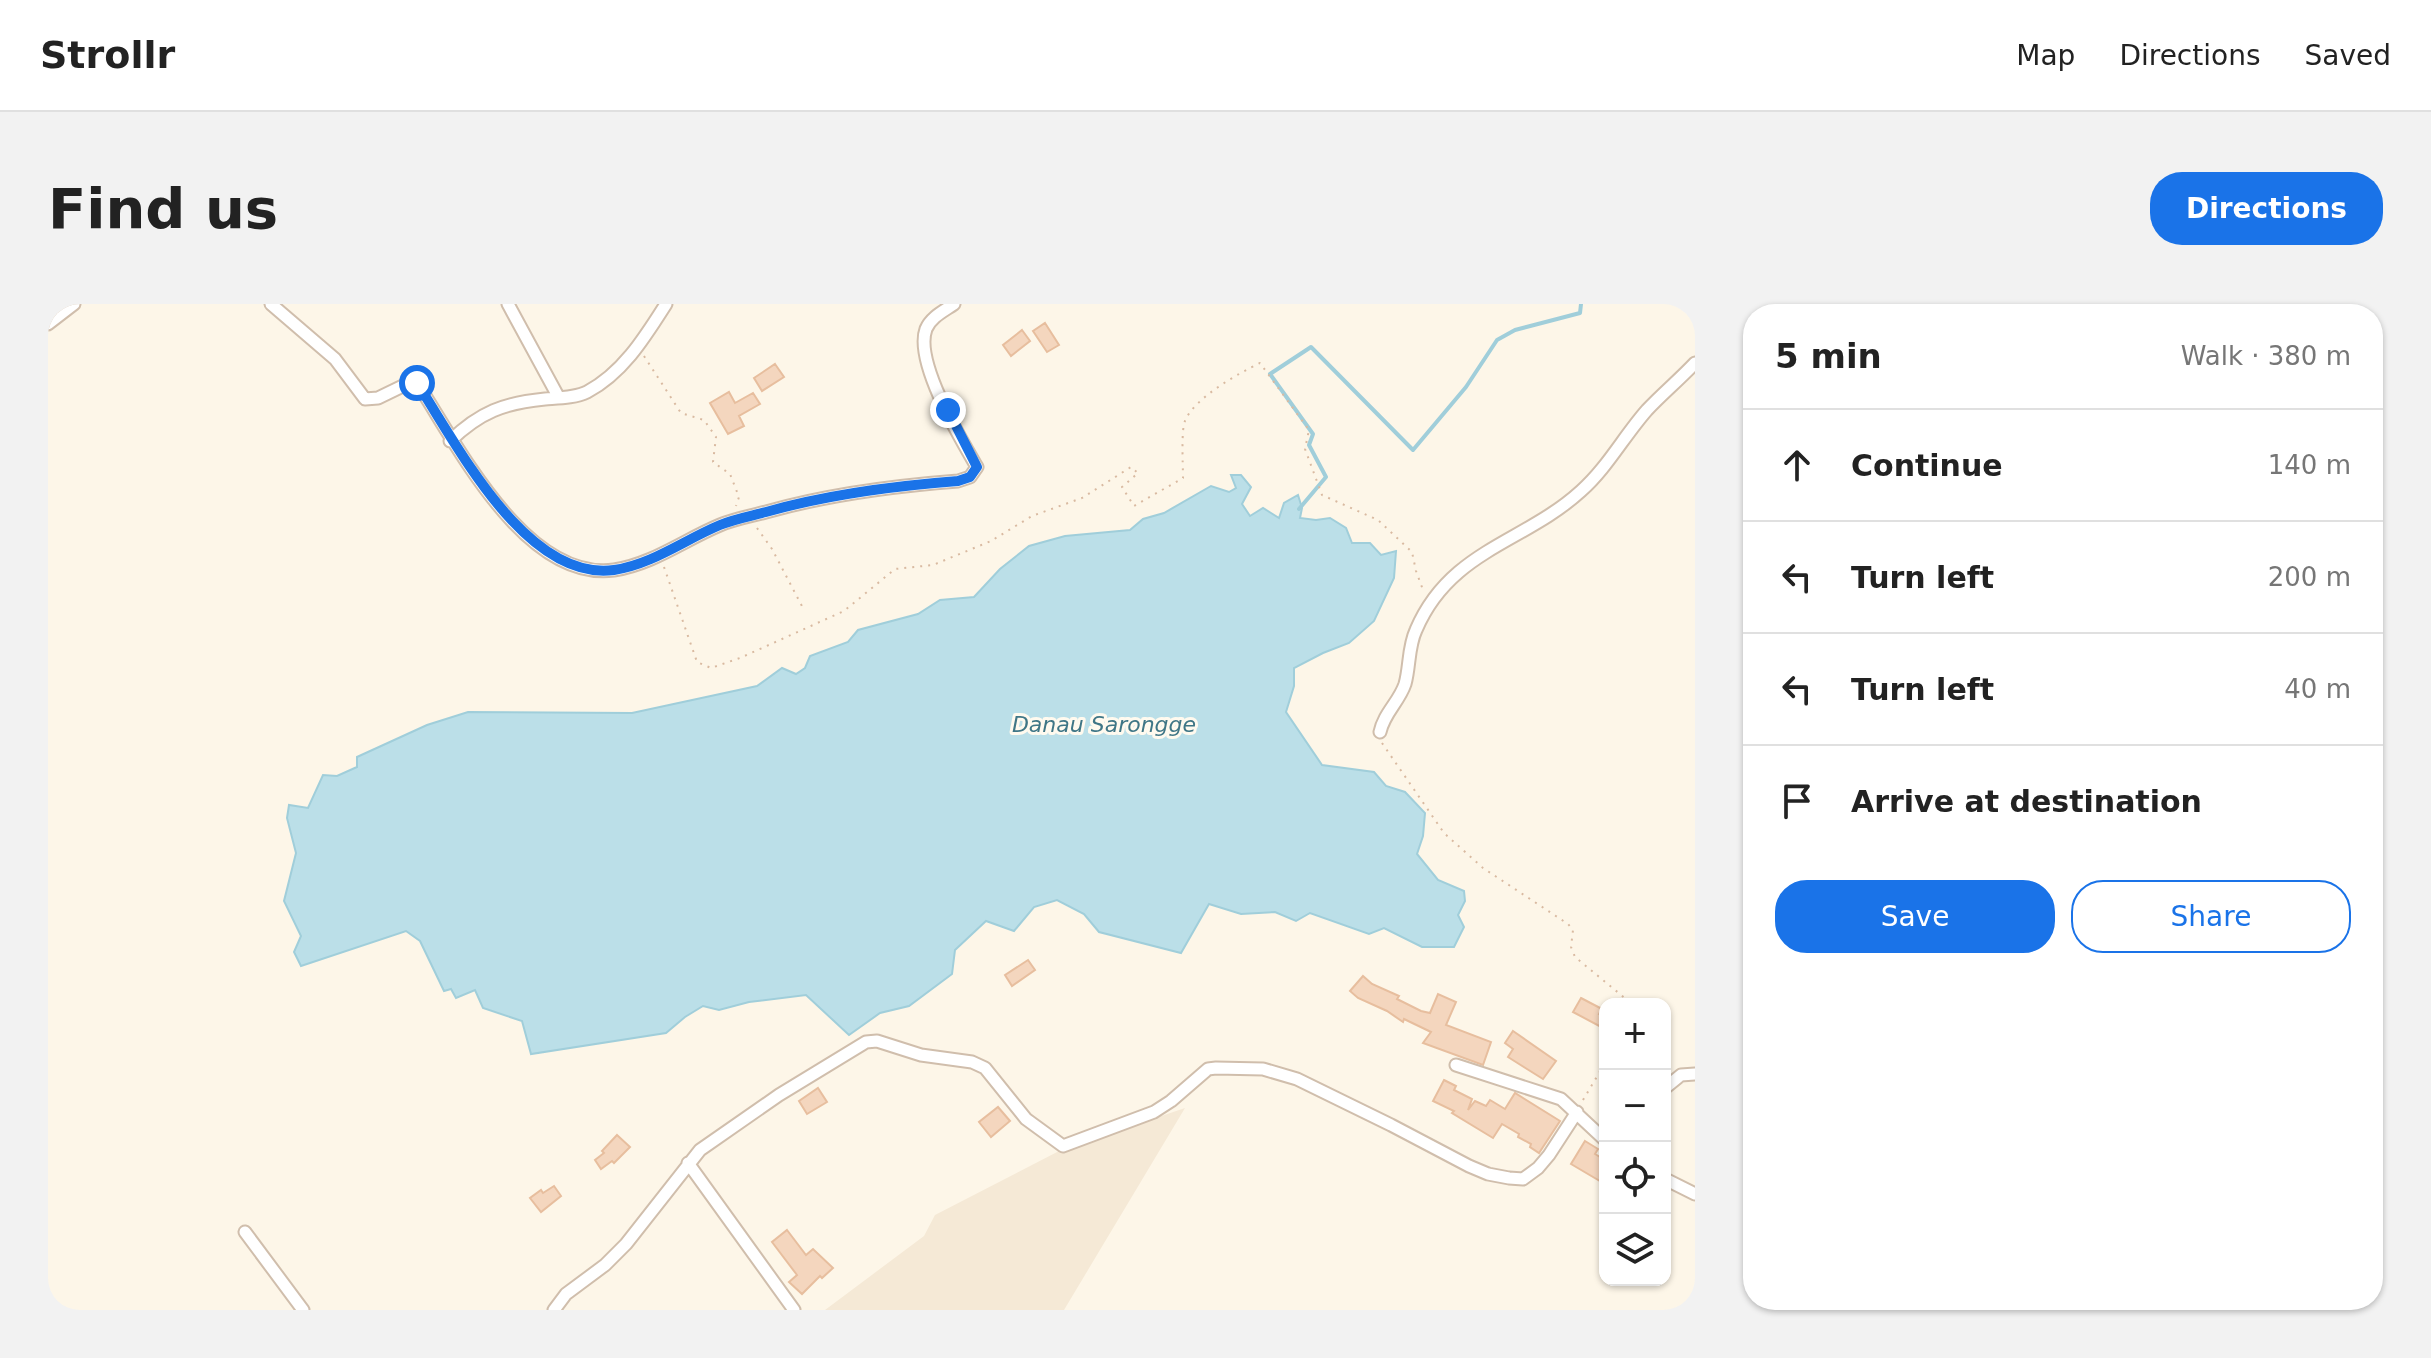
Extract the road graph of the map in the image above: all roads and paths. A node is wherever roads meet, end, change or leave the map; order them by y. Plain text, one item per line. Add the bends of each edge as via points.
1 (74, 304) edge
2 (271, 304) edge
3 (508, 304) edge
4 (666, 304) edge
5 (954, 304) edge
6 (48, 324) edge
7 (636, 349) junction
8 (1695, 363) edge
9 (559, 398) junction
10 (450, 441) junction
11 (749, 517) junction
12 (730, 522) junction
13 (659, 556) junction
14 (1430, 606) junction
15 (804, 610) dead end
16 (1380, 732) joint
17 (1625, 998) edge
18 (1456, 1065) dead end
19 (1601, 1070) edge
20 (1695, 1074) edge
21 (1671, 1083) edge
22 (1577, 1112) junction
23 (1599, 1133) edge
24 (688, 1163) junction
25 (1671, 1182) edge
26 (1695, 1194) edge
27 (245, 1232) dead end
28 (303, 1310) edge
29 (554, 1310) edge
30 (794, 1310) edge

1 - 6 street
2 - 10 street via 335,359 365,399 417,383
3 - 9 street
4 - 7 street
5 - 11 street via 928,324 923,347 976,472 958,481 832,496
7 - 9 street via 586,393
7 - 12 path via 649,360 681,413 704,420 716,437 713,462 730,474 739,497
8 - 14 street via 1647,411 1584,489 1557,513 1475,558
9 - 10 street via 513,402 467,425
10 - 13 street via 502,510 533,541 569,563 611,570
11 - 12 street
11 - 15 path via 765,536
12 - 13 street
13 - 14 path via 697,662 711,668 844,611 895,569 933,565 991,541 1032,516 1082,498 1131,467 1138,473 1122,487 1134,506 1183,478 1184,421 1200,402 1260,363 1309,430 1305,449 1322,495 1378,520 1412,552
14 - 16 street via 1411,643 1402,691
16 - 17 path via 1383,745 1444,833 1483,868 1571,927 1575,957
18 - 22 street via 1554,1096
19 - 22 path
20 - 21 street via 1681,1075
22 - 23 street
22 - 24 street via 1538,1168 1523,1179 1509,1178 1469,1166 1297,1079 1263,1069 1216,1068 1154,1112 1063,1146 1026,1119 985,1068 877,1041 849,1050 779,1095
24 - 29 street via 626,1244
24 - 30 street
25 - 26 street
27 - 28 street

